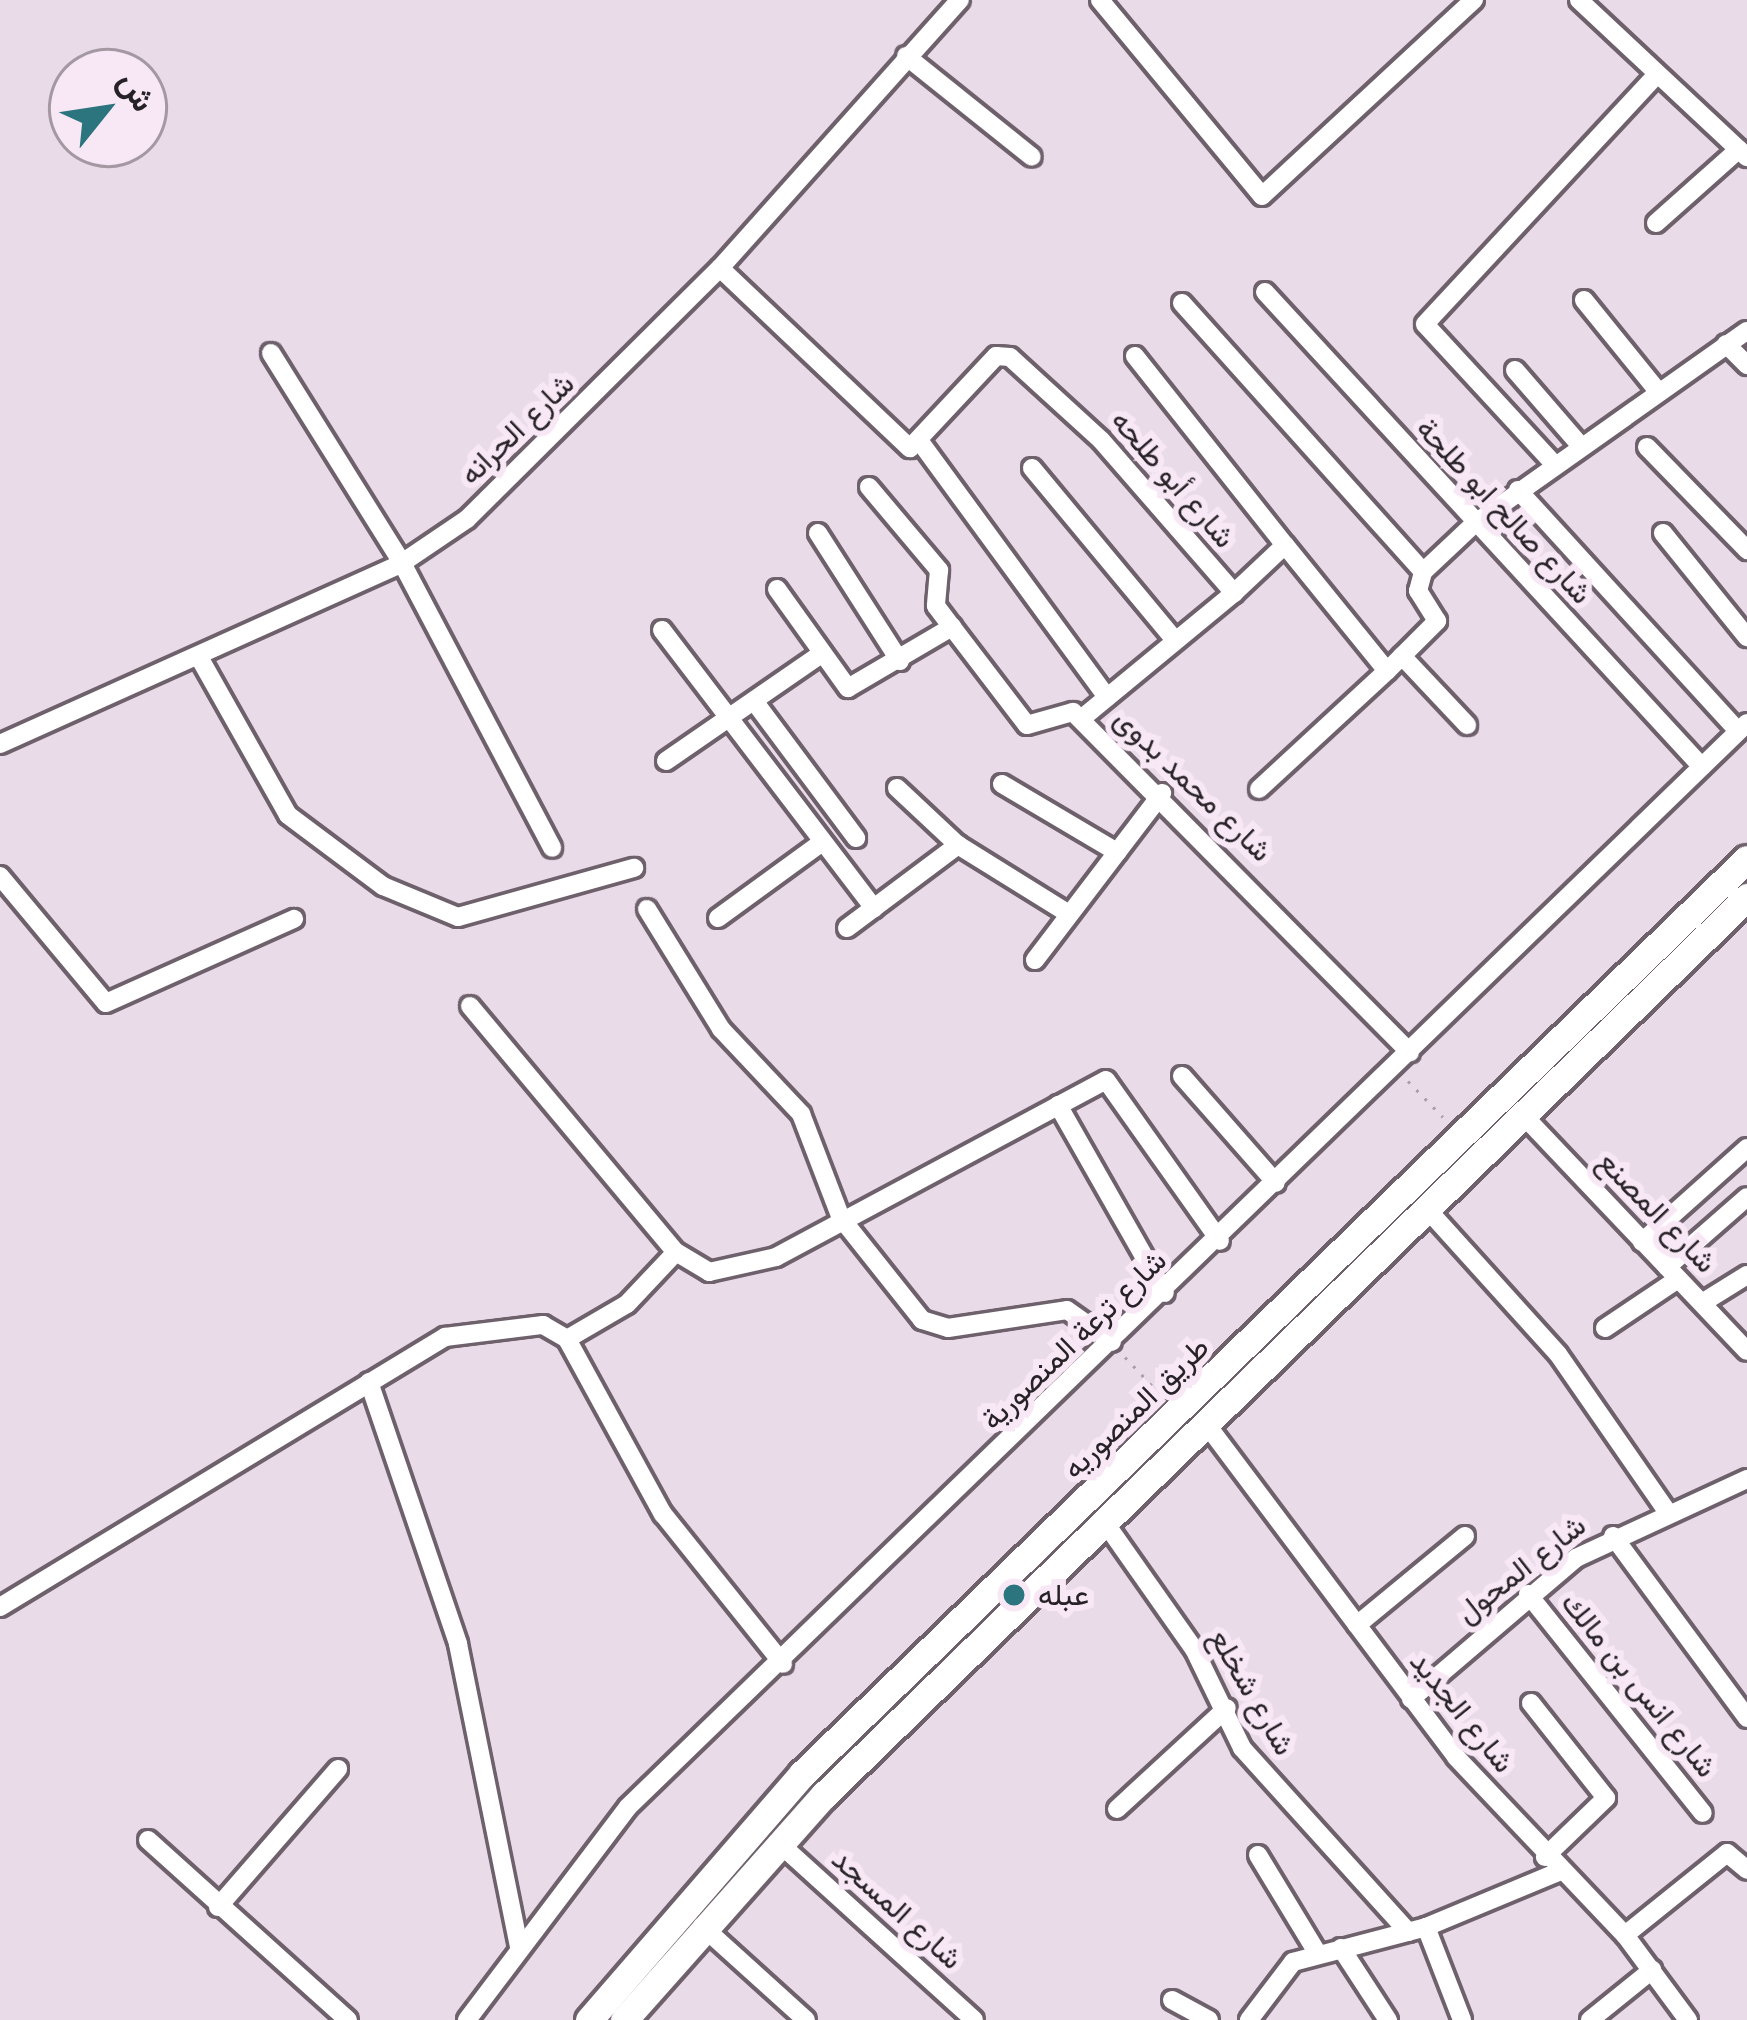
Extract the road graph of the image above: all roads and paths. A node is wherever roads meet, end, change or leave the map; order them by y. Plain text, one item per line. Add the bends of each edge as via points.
1 (960, 0) edge
2 (1100, 0) edge
3 (1474, 0) edge
4 (1579, 0) edge
5 (906, 56) junction
6 (1657, 74) junction
7 (1743, 153) edge
8 (1033, 157) dead end
9 (1656, 223) dead end
10 (721, 268) junction
11 (1265, 292) dead end
12 (1583, 300) dead end
13 (1182, 303) dead end
14 (1747, 331) edge
15 (1726, 344) junction
16 (271, 353) dead end
17 (1135, 356) dead end
18 (1747, 365) edge
19 (1515, 370) dead end
20 (1657, 390) junction
21 (921, 443) junction
22 (1580, 445) junction
23 (1647, 447) dead end
24 (1554, 464) junction
25 (1032, 468) dead end
26 (869, 487) dead end
27 (1518, 490) junction
28 (1474, 524) junction
29 (818, 533) dead end
30 (1663, 533) dead end
31 (1285, 545) junction
32 (1747, 550) edge
33 (402, 563) junction
34 (1423, 572) junction
35 (777, 589) dead end
36 (1234, 593) junction
37 (952, 627) junction
38 (662, 630) dead end
39 (1747, 637) edge
40 (1174, 640) junction
41 (821, 654) junction
42 (1402, 656) junction
43 (199, 657) junction
44 (900, 662) junction
45 (1387, 671) junction
46 (1107, 698) junction
47 (754, 701) junction
48 (1081, 719) junction
49 (726, 722) junction
50 (1467, 725) dead end
51 (1743, 727) edge
52 (0, 744) edge
53 (666, 760) dead end
54 (1702, 767) junction
55 (1003, 784) dead end
56 (897, 788) dead end
57 (1259, 789) dead end
58 (1162, 793) junction
59 (856, 838) dead end
60 (821, 844) junction
61 (958, 845) junction
62 (552, 848) dead end
63 (1117, 852) junction
64 (1747, 860) edge
65 (634, 868) dead end
66 (0, 876) edge
67 (1747, 897) edge
68 (874, 908) junction
69 (647, 910) dead end
70 (1069, 914) junction
71 (718, 918) dead end
72 (293, 919) dead end
73 (847, 928) dead end
74 (1695, 929) junction
75 (1035, 960) dead end
76 (470, 1006) dead end
77 (1410, 1052) junction
78 (1182, 1076) dead end
79 (1406, 1079) dead end
80 (1058, 1105) junction
81 (1523, 1115) junction
82 (1450, 1124) dead end
83 (1747, 1148) edge
84 (1276, 1183) junction
85 (1747, 1197) edge
86 (1427, 1209) junction
87 (842, 1218) junction
88 (1220, 1241) junction
89 (1642, 1242) junction
90 (676, 1252) junction
91 (1672, 1273) junction
92 (1747, 1275) edge
93 (1166, 1293) junction
94 (1702, 1303) junction
95 (1606, 1328) dead end
96 (567, 1339) junction
97 (1117, 1348) junction
98 (1747, 1352) edge
99 (369, 1382) junction
100 (1158, 1392) dead end
101 (1207, 1425) junction
102 (1747, 1479) edge
103 (1666, 1510) junction
104 (1106, 1524) junction
105 (1465, 1536) dead end
106 (1613, 1536) junction
107 (1528, 1594) junction
108 (0, 1606) edge
109 (1357, 1625) junction
110 (783, 1664) junction
111 (1412, 1699) junction
112 (1531, 1703) dead end
113 (1227, 1708) junction
114 (1747, 1718) edge
115 (338, 1769) dead end
116 (802, 1774) junction
117 (824, 1795) junction
118 (1118, 1809) dead end
119 (1703, 1813) dead end
120 (148, 1840) dead end
121 (779, 1843) junction
122 (1258, 1855) dead end
123 (1551, 1864) junction
124 (1745, 1866) edge
125 (218, 1907) junction
126 (702, 1925) junction
127 (1417, 1930) junction
128 (1625, 1935) junction
129 (520, 1947) junction
130 (1341, 1948) junction
131 (1318, 1954) junction
132 (1652, 1970) junction
133 (1172, 2000) dead end
134 (348, 2020) edge
135 (467, 2020) edge
136 (589, 2020) edge
137 (624, 2020) edge
138 (806, 2020) edge
139 (974, 2020) edge
140 (1209, 2020) edge
141 (1249, 2020) edge
142 (1388, 2020) edge
143 (1462, 2020) edge
144 (1590, 2020) edge
145 (1688, 2020) edge

1 - 5 street, شارع الحرانه
2 - 3 street via 1262,196
4 - 6 street
5 - 8 street
5 - 10 street, شارع الحرانه
6 - 7 street
6 - 24 street via 1425,324
7 - 9 street
10 - 21 street via 902,444
10 - 33 street, شارع الحرانه via 541,452
11 - 28 street, شارع صالح ابو طلحة
12 - 20 street
13 - 34 street
14 - 15 street
15 - 18 street
15 - 20 street
16 - 33 street
17 - 31 street
19 - 22 street
20 - 22 street
21 - 36 street, شارع أبو طلحه via 988,364 1010,357 1101,440
21 - 46 street
22 - 24 street
23 - 32 street
24 - 27 street
25 - 40 street
26 - 37 street via 939,570 936,606
27 - 28 street
27 - 51 street
28 - 34 street
28 - 54 street, شارع صالح ابو طلحة
29 - 44 street
30 - 39 street
31 - 36 street, شارع أبو طلحه
31 - 45 street, شارع أبو طلحه
33 - 43 street, شارع الحرانه
33 - 62 street
34 - 42 street via 1418,591 1437,621
35 - 41 street
36 - 40 street
37 - 44 street
37 - 48 street, شارع محمد بدوى via 1027,725 1063,709
38 - 49 street
40 - 46 street
41 - 44 street via 854,689
41 - 47 street
42 - 45 street
42 - 50 street
43 - 52 street, شارع الحرانه
43 - 65 street via 288,815 383,886 458,917
45 - 57 street
46 - 48 street
47 - 49 street
47 - 59 street
48 - 58 street, شارع محمد بدوى
49 - 53 street
49 - 60 street
51 - 54 street, شارع ترعة المنصورية
54 - 77 street, شارع ترعة المنصورية
55 - 63 street
56 - 61 street
58 - 63 street
58 - 77 street, شارع محمد بدوى
60 - 68 street
60 - 71 street
61 - 68 street
61 - 70 street
63 - 70 street
64 - 74 main road, طريق المنصوريه
66 - 72 street via 87,991 113,1004
67 - 74 main road, طريق المنصوريه
68 - 73 street
69 - 87 street via 721,1029 801,1114
70 - 75 street
74 - 81 main road, طريق المنصوريه
74 - 116 main road, طريق المنصوريه
76 - 90 street
77 - 84 street, شارع ترعة المنصورية
78 - 84 street
79 - 82 path
80 - 87 street
80 - 88 street via 1115,1082
80 - 93 street
81 - 86 main road, طريق المنصوريه
81 - 89 street, شارع المصنع
83 - 89 street
84 - 88 street, شارع ترعة المنصورية
85 - 91 street
86 - 101 main road, طريق المنصوريه
86 - 103 street via 1558,1354
87 - 90 street via 740,1271 709,1272
87 - 97 street via 934,1328 1067,1310
88 - 93 street, شارع ترعة المنصورية
89 - 91 street, شارع المصنع
90 - 96 street via 627,1304
91 - 94 street, شارع المصنع
91 - 95 street
92 - 94 street
93 - 97 street, شارع ترعة المنصورية
94 - 98 street, شارع المصنع
96 - 99 street via 543,1325 465,1329
96 - 110 street via 652,1498
97 - 100 path
97 - 110 street, شارع ترعة المنصورية
99 - 108 street
99 - 129 street via 458,1644
101 - 104 main road, طريق المنصوريه
101 - 109 street, شارع الجديد
102 - 103 street, شارع المحول
103 - 106 street, شارع المحول
104 - 113 street, شارع شخلع
104 - 117 main road, طريق المنصوريه
105 - 109 street
106 - 107 street, شارع المحول
106 - 114 street
107 - 111 street, شارع المحول
107 - 119 street, شارع انس بن مالك
109 - 111 street, شارع الجديد
110 - 129 street, شارع ترعة المنصورية via 628,1807
111 - 123 street, شارع الجديد
112 - 123 street via 1606,1798
113 - 118 street
113 - 127 street, شارع شخلع via 1260,1771
115 - 125 street
116 - 117 main road
116 - 136 main road, طريق المنصوريه
117 - 121 main road, طريق المنصوريه
120 - 125 street
121 - 126 main road, طريق المنصوريه
121 - 139 street, شارع المسجد
122 - 131 street
123 - 127 street
123 - 128 street, شارع الجديد
124 - 128 street via 1727,1853
125 - 134 street
126 - 137 main road, طريق المنصوريه
126 - 138 street
127 - 130 street
127 - 143 street
128 - 132 street, شارع الجديد
129 - 135 street, شارع ترعة المنصورية
130 - 131 street
130 - 142 street
131 - 141 street via 1283,1970
132 - 144 street
132 - 145 street, شارع الجديد
133 - 140 street

